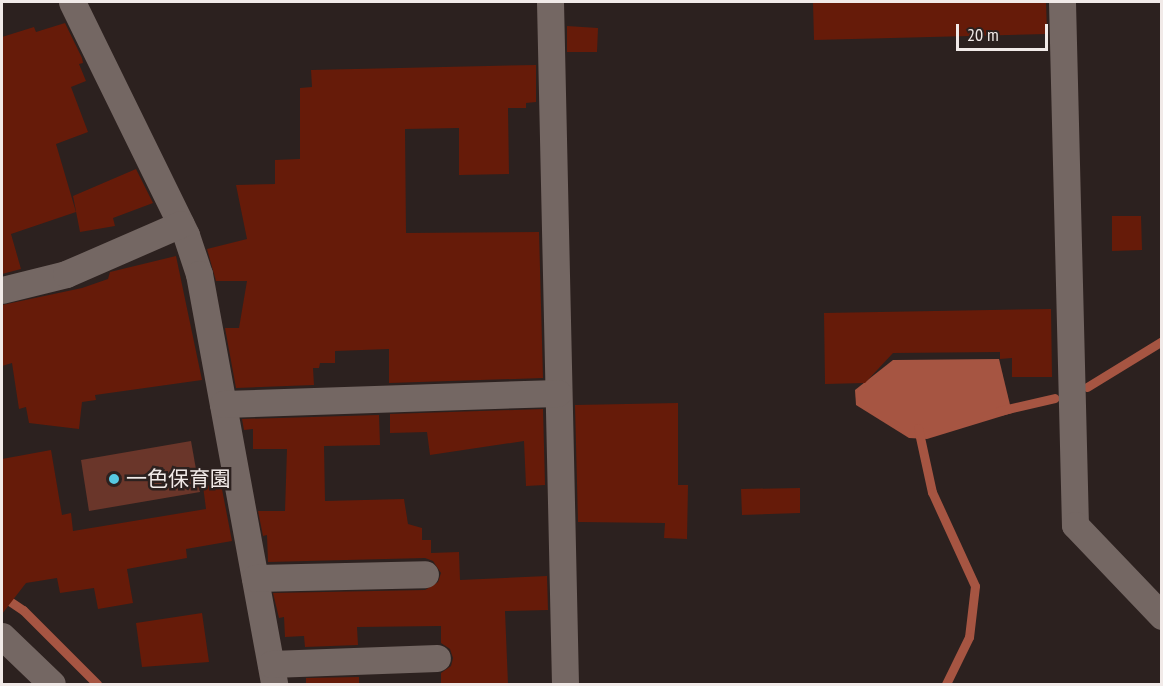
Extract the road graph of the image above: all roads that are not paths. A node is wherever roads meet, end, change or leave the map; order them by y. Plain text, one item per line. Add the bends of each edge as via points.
1 (72, 2) edge
2 (550, 2) edge
3 (1062, 2) edge
4 (181, 224) junction
5 (2, 291) edge
6 (558, 393) junction
7 (223, 404) junction
8 (425, 574) dead end
9 (255, 578) junction
10 (1161, 616) edge
11 (2, 636) edge
12 (437, 658) dead end
13 (273, 674) edge
14 (52, 684) edge
15 (565, 684) edge

1 - 4 street
2 - 6 street
3 - 10 street via 1075,525
4 - 5 street via 66,274
4 - 7 street via 210,320
6 - 7 street
6 - 15 street
7 - 9 street
8 - 9 street
9 - 13 street
11 - 14 street
12 - 13 street

